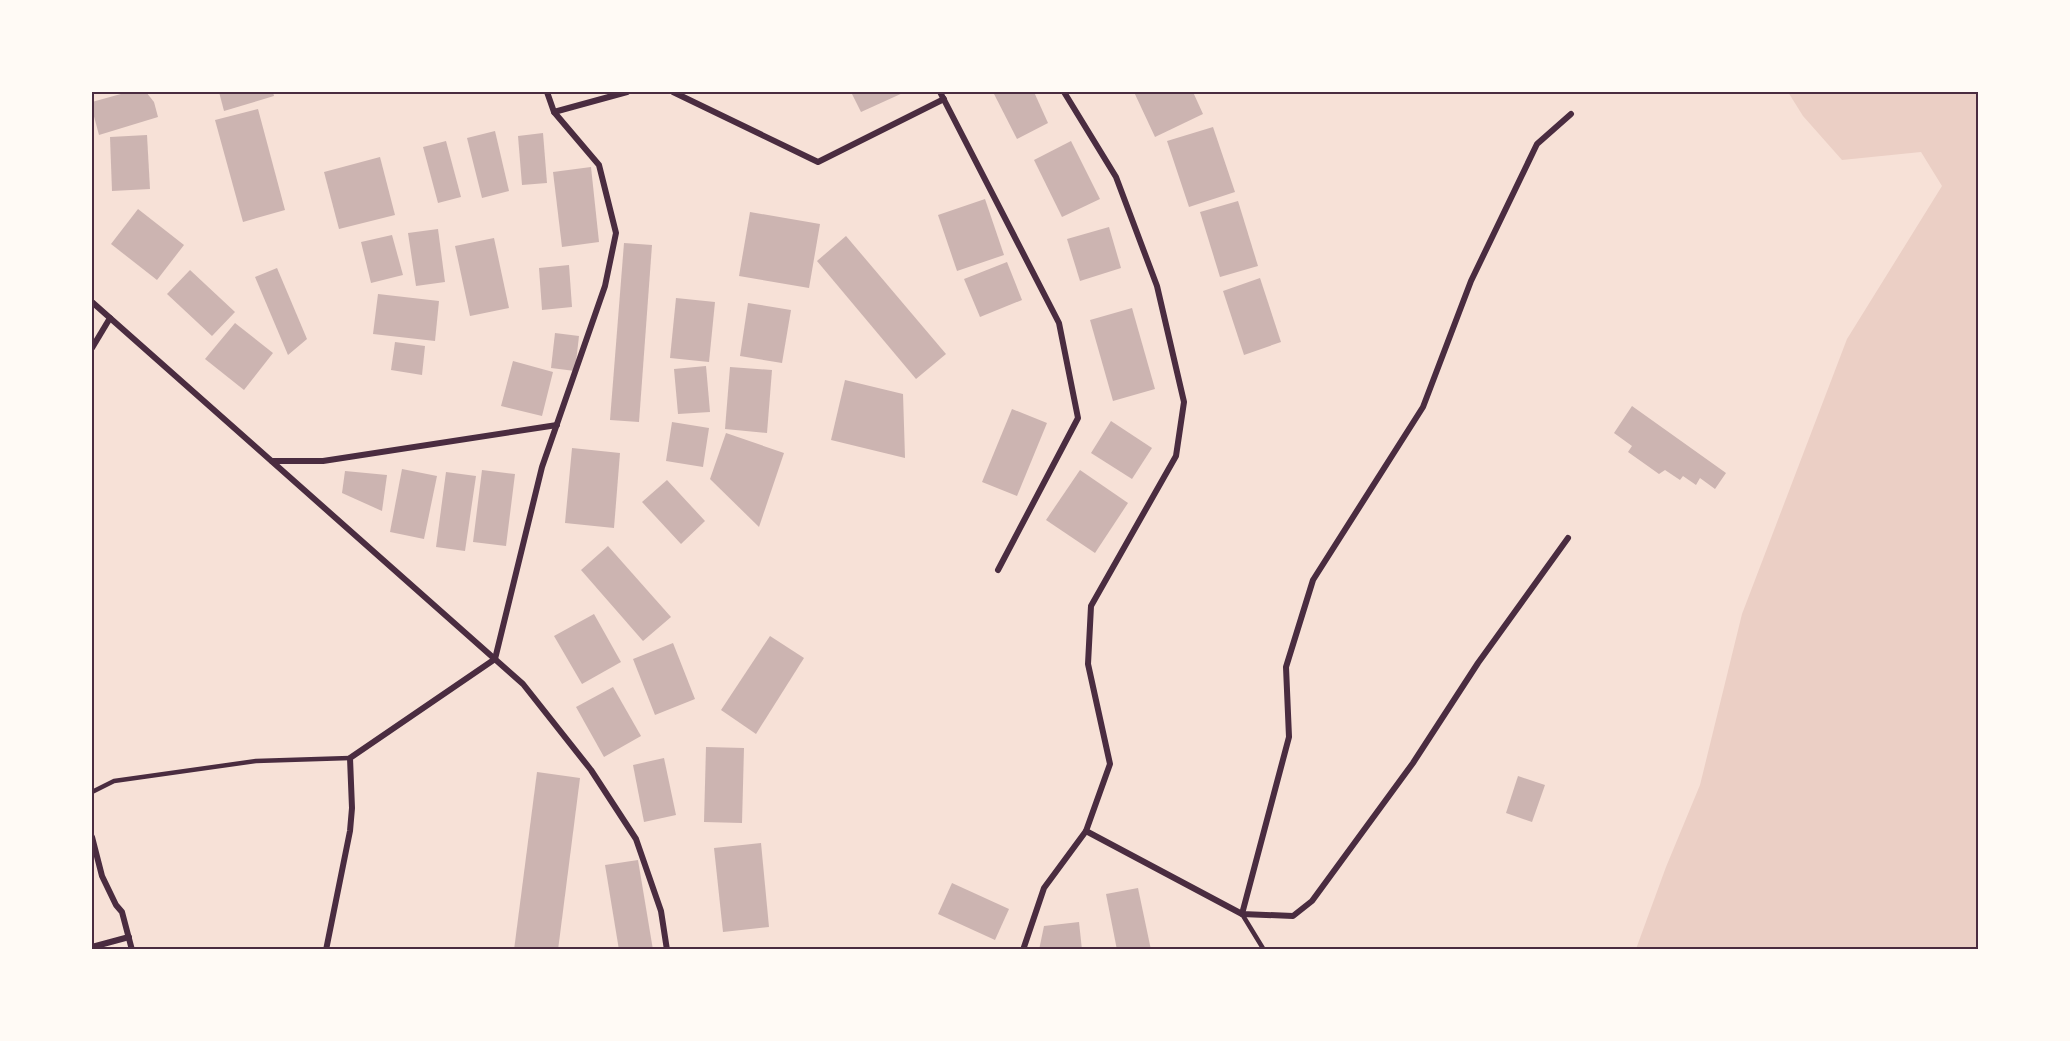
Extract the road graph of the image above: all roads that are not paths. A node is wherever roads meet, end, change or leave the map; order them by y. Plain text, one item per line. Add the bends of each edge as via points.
1 (547, 92) edge
2 (627, 92) edge
3 (673, 92) edge
4 (940, 92) edge
5 (1064, 92) edge
6 (944, 99) junction
7 (554, 112) junction
8 (1571, 114) dead end
9 (92, 302) edge
10 (110, 318) junction
11 (92, 348) edge
12 (557, 425) junction
13 (272, 461) junction
14 (1568, 538) dead end
15 (998, 570) dead end
16 (495, 659) junction
17 (350, 758) junction
18 (92, 792) edge
19 (1086, 831) junction
20 (92, 837) edge
21 (1242, 914) junction
22 (129, 937) junction
23 (92, 946) edge
24 (132, 950) edge
25 (326, 950) edge
26 (667, 950) edge
27 (1023, 950) edge
28 (1264, 950) edge

1 - 7 street
2 - 7 street
3 - 6 street via 818,162
4 - 6 street
5 - 19 street via 1116,177 1157,285 1184,402 1176,456 1091,606 1088,664 1110,764
6 - 15 street via 1059,323 1078,418
7 - 12 street via 599,165 616,233 605,286
8 - 21 street via 1537,144 1471,281 1423,407 1313,580 1286,668 1289,737
9 - 10 street
10 - 11 street
10 - 13 street
12 - 13 street via 323,461
12 - 16 street via 542,467
13 - 16 street
14 - 21 street via 1478,663 1413,763 1312,901 1293,916
16 - 17 street
16 - 26 street via 523,684 591,770 636,839 661,911
17 - 18 lane via 256,761 114,781
17 - 25 street via 350,831
19 - 21 street
19 - 27 street via 1044,888
20 - 22 street via 102,876 122,912
21 - 28 lane
22 - 23 street
22 - 24 street

